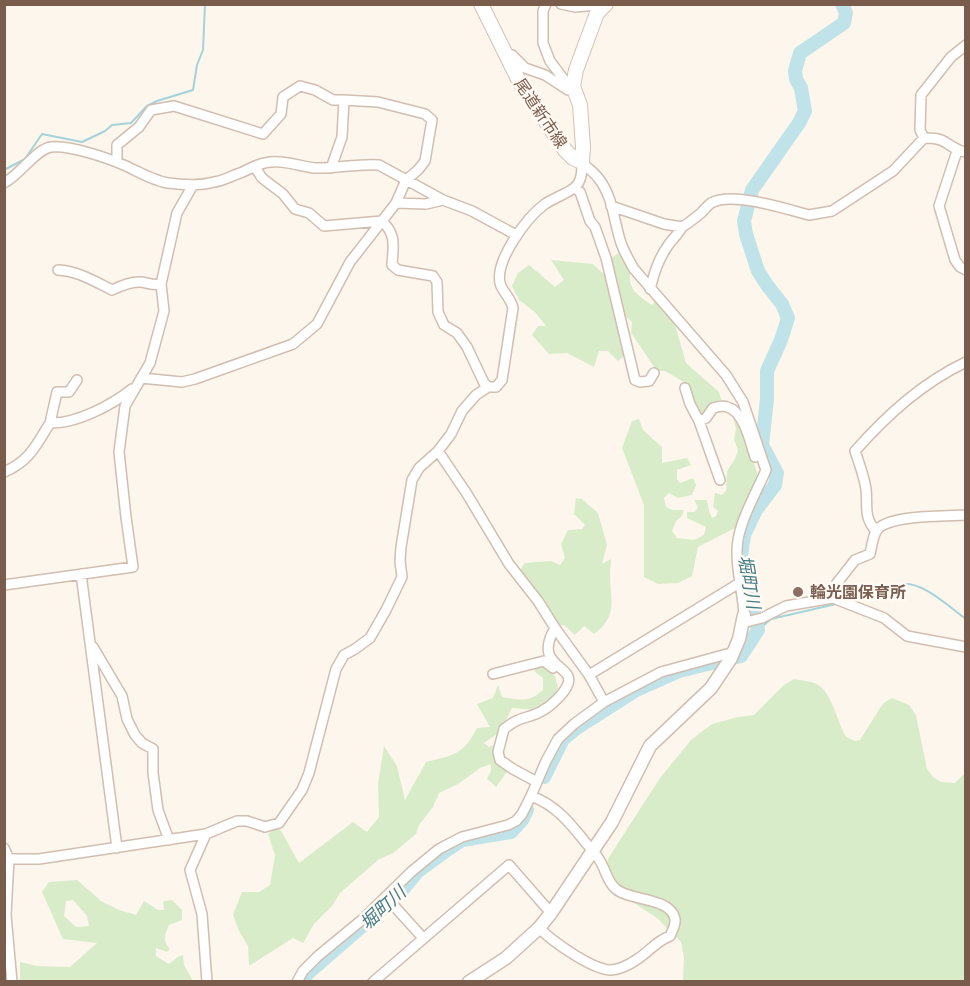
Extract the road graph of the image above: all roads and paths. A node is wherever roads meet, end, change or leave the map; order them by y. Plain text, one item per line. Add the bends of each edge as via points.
1 (481, 4) edge
2 (546, 4) edge
3 (561, 4) edge
4 (604, 6) edge
5 (966, 45) edge
6 (506, 54) junction
7 (574, 90) junction
8 (344, 100) junction
9 (924, 138) junction
10 (962, 152) edge
11 (117, 162) junction
12 (582, 162) junction
13 (255, 167) junction
14 (332, 168) junction
15 (406, 180) junction
16 (4, 183) edge
17 (193, 184) junction
18 (575, 188) junction
19 (443, 200) junction
20 (396, 203) junction
21 (611, 206) junction
22 (382, 221) junction
23 (682, 227) junction
24 (516, 235) junction
25 (58, 270) dead end
26 (966, 270) edge
27 (161, 284) junction
28 (650, 289) junction
29 (966, 362) edge
30 (654, 374) dead end
31 (77, 380) dead end
32 (138, 382) junction
33 (488, 387) junction
34 (686, 388) dead end
35 (699, 421) junction
36 (50, 423) junction
37 (438, 451) junction
38 (762, 458) junction
39 (4, 472) edge
40 (720, 480) dead end
41 (966, 515) edge
42 (876, 531) junction
43 (81, 574) junction
44 (741, 582) junction
45 (4, 585) edge
46 (833, 598) junction
47 (743, 619) junction
48 (555, 628) junction
49 (966, 647) edge
50 (91, 648) junction
51 (731, 658) junction
52 (559, 666) junction
53 (493, 674) dead end
54 (589, 675) junction
55 (604, 702) junction
56 (537, 782) junction
57 (531, 796) junction
58 (206, 834) junction
59 (169, 840) junction
60 (4, 848) edge
61 (117, 848) junction
62 (593, 851) junction
63 (9, 860) junction
64 (386, 897) junction
65 (551, 913) junction
66 (539, 928) junction
67 (423, 938) junction
68 (12, 981) edge
69 (207, 981) edge
70 (297, 981) edge
71 (373, 981) edge
72 (469, 981) edge

1 - 6 main road, 尾道新市線
2 - 7 street via 543,43 550,61
3 - 4 street via 574,8
4 - 7 main road, 尾道新市線 via 597,13 576,70
5 - 9 street via 921,94 920,129
6 - 7 street via 525,68
6 - 12 main road, 尾道新市線 via 519,81 565,150
7 - 12 main road, 尾道新市線 via 580,105
8 - 11 street via 333,100 300,86 283,97 281,114 263,134 174,106 151,110 117,146
8 - 14 street via 342,137
8 - 15 street via 378,102 425,114 432,120 426,161
9 - 10 street via 936,138
9 - 23 street via 893,171 832,211 809,215 754,201 722,200 711,203
10 - 26 street via 939,206 955,260
11 - 16 street via 80,150 48,147
11 - 17 street via 166,183
12 - 18 street
12 - 21 street via 599,179
13 - 14 street via 276,162
13 - 17 street via 213,183
13 - 22 street via 295,209 309,213 324,226
14 - 15 street via 379,165
15 - 19 street
15 - 20 street
17 - 27 street via 177,213
18 - 24 street via 543,205
18 - 30 street via 606,258 635,380 649,381
19 - 20 street
19 - 24 street
20 - 22 street
21 - 23 street
21 - 28 street via 627,256
22 - 32 street via 350,262 317,324 293,344 195,379
22 - 33 street via 394,239 392,266 432,276 437,282 438,312 444,325 457,333
23 - 28 street via 667,246
24 - 33 street via 500,274 500,283 513,308 502,380 496,387
25 - 27 street via 70,270 111,290 139,282
27 - 32 street via 164,311 150,363
28 - 38 street via 726,375 743,402
29 - 42 street via 915,393 855,451 866,488 866,513
31 - 36 street via 69,392 57,392
32 - 36 street via 102,408 62,424
32 - 43 street via 125,406 119,452 133,567
33 - 37 street via 462,411
34 - 35 street
35 - 38 street via 713,408 729,407 741,417 756,459
35 - 40 street
36 - 39 street via 28,458
37 - 48 street via 508,564
37 - 58 street via 412,480 401,547 402,577 370,638 344,655 336,669 302,790 279,823 265,826 237,821
38 - 44 street via 766,470 738,540
41 - 42 street via 898,520
42 - 46 street via 870,554 855,560 837,583
43 - 45 street
43 - 50 street
44 - 47 street
44 - 54 street
46 - 47 street via 786,606 762,618
46 - 49 street via 884,618 908,636
47 - 51 street
48 - 52 street via 548,639 548,652
48 - 54 street
50 - 59 street via 122,696 135,735 153,749 158,810
50 - 61 street
51 - 55 street via 727,654 661,672
51 - 62 street via 711,688 650,746
52 - 53 street via 553,668 544,661
52 - 56 street via 567,673 568,685 543,711 504,729 498,752 500,760
54 - 55 street
55 - 56 street via 558,740
56 - 57 street
57 - 62 street via 567,818
57 - 64 street via 516,821 462,837 439,849
58 - 59 street
58 - 69 street via 190,870 202,915
59 - 61 street
60 - 63 street
61 - 63 street
62 - 65 street
62 - 66 street via 613,888 671,911 675,919 670,936 634,961 609,970 563,948
63 - 68 street via 6,915
64 - 67 street
64 - 70 street via 318,956
65 - 66 street
65 - 67 street via 509,865
66 - 72 street via 506,958
67 - 71 street

